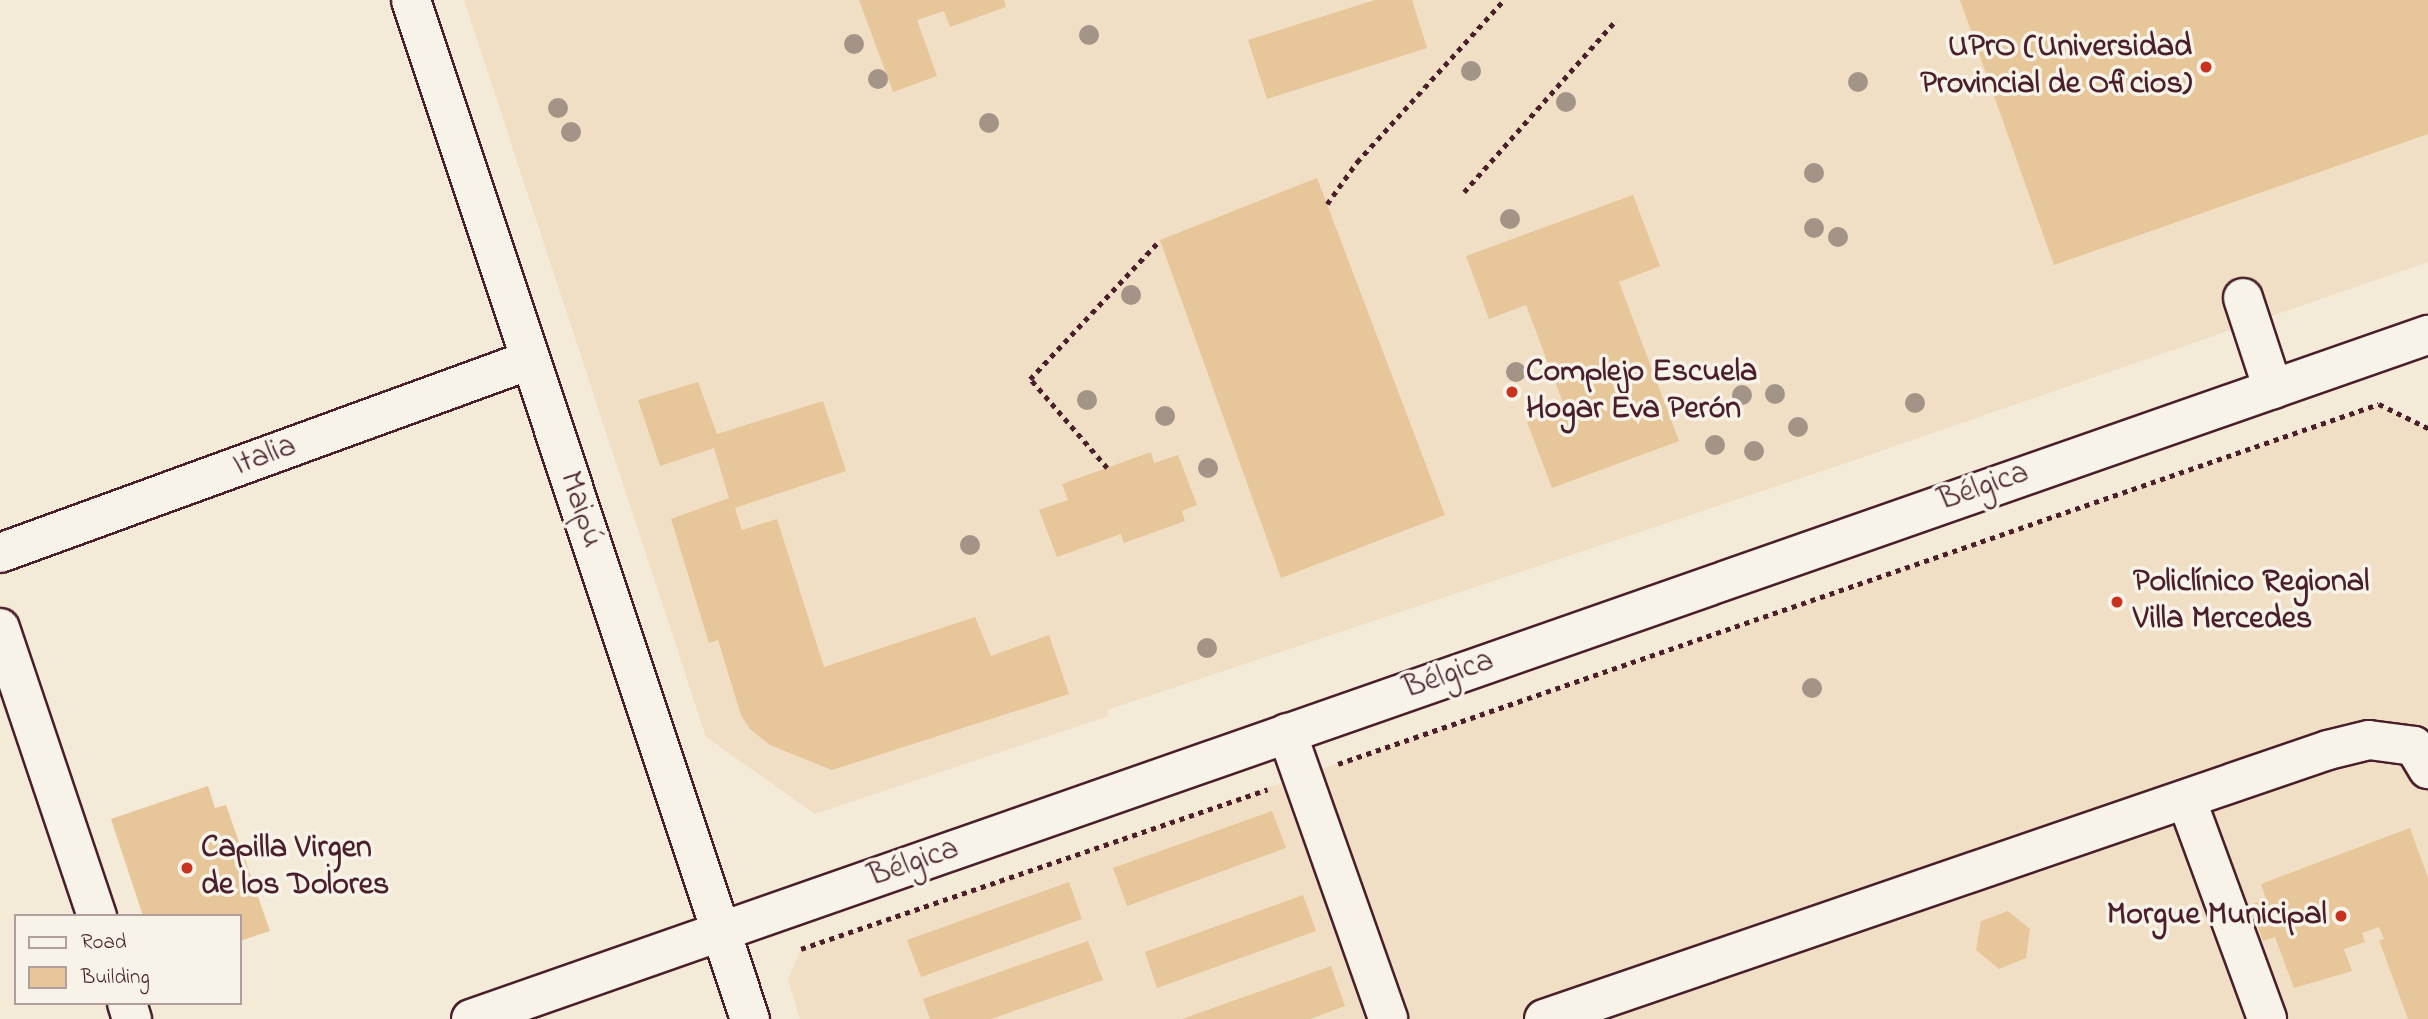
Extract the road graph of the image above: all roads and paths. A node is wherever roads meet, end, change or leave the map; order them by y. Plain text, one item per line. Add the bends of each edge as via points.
1 (411, 0) edge
2 (1504, 0) edge
3 (1616, 20) dead end
4 (1464, 191) dead end
5 (1327, 204) dead end
6 (1160, 240) dead end
7 (2243, 298) dead end
8 (2428, 335) edge
9 (530, 360) junction
10 (2273, 388) junction
11 (2428, 428) edge
12 (1107, 468) dead end
13 (0, 553) edge
14 (0, 628) edge
15 (1287, 733) junction
16 (2428, 769) edge
17 (1303, 777) junction
18 (2187, 801) junction
19 (96, 914) edge
20 (721, 931) junction
21 (801, 949) dead end
22 (1626, 1006) edge
23 (471, 1019) edge
24 (750, 1019) edge
25 (1388, 1019) edge
26 (1544, 1019) edge
27 (2267, 1019) edge

1 - 9 street, Maipú
2 - 5 path via 1357,162
3 - 4 path
6 - 12 path via 1030,379
7 - 10 street
8 - 10 street, Bélgica
9 - 13 street, Italia
9 - 20 street, Maipú
10 - 15 street, Bélgica
11 - 17 path via 2379,404
14 - 19 street
15 - 17 street
15 - 20 street, Bélgica
16 - 18 street via 2414,746 2369,740 2328,750
17 - 21 path
17 - 25 street
18 - 22 street
18 - 27 street
20 - 23 street, Bélgica
20 - 24 street, Maipú
22 - 26 street

